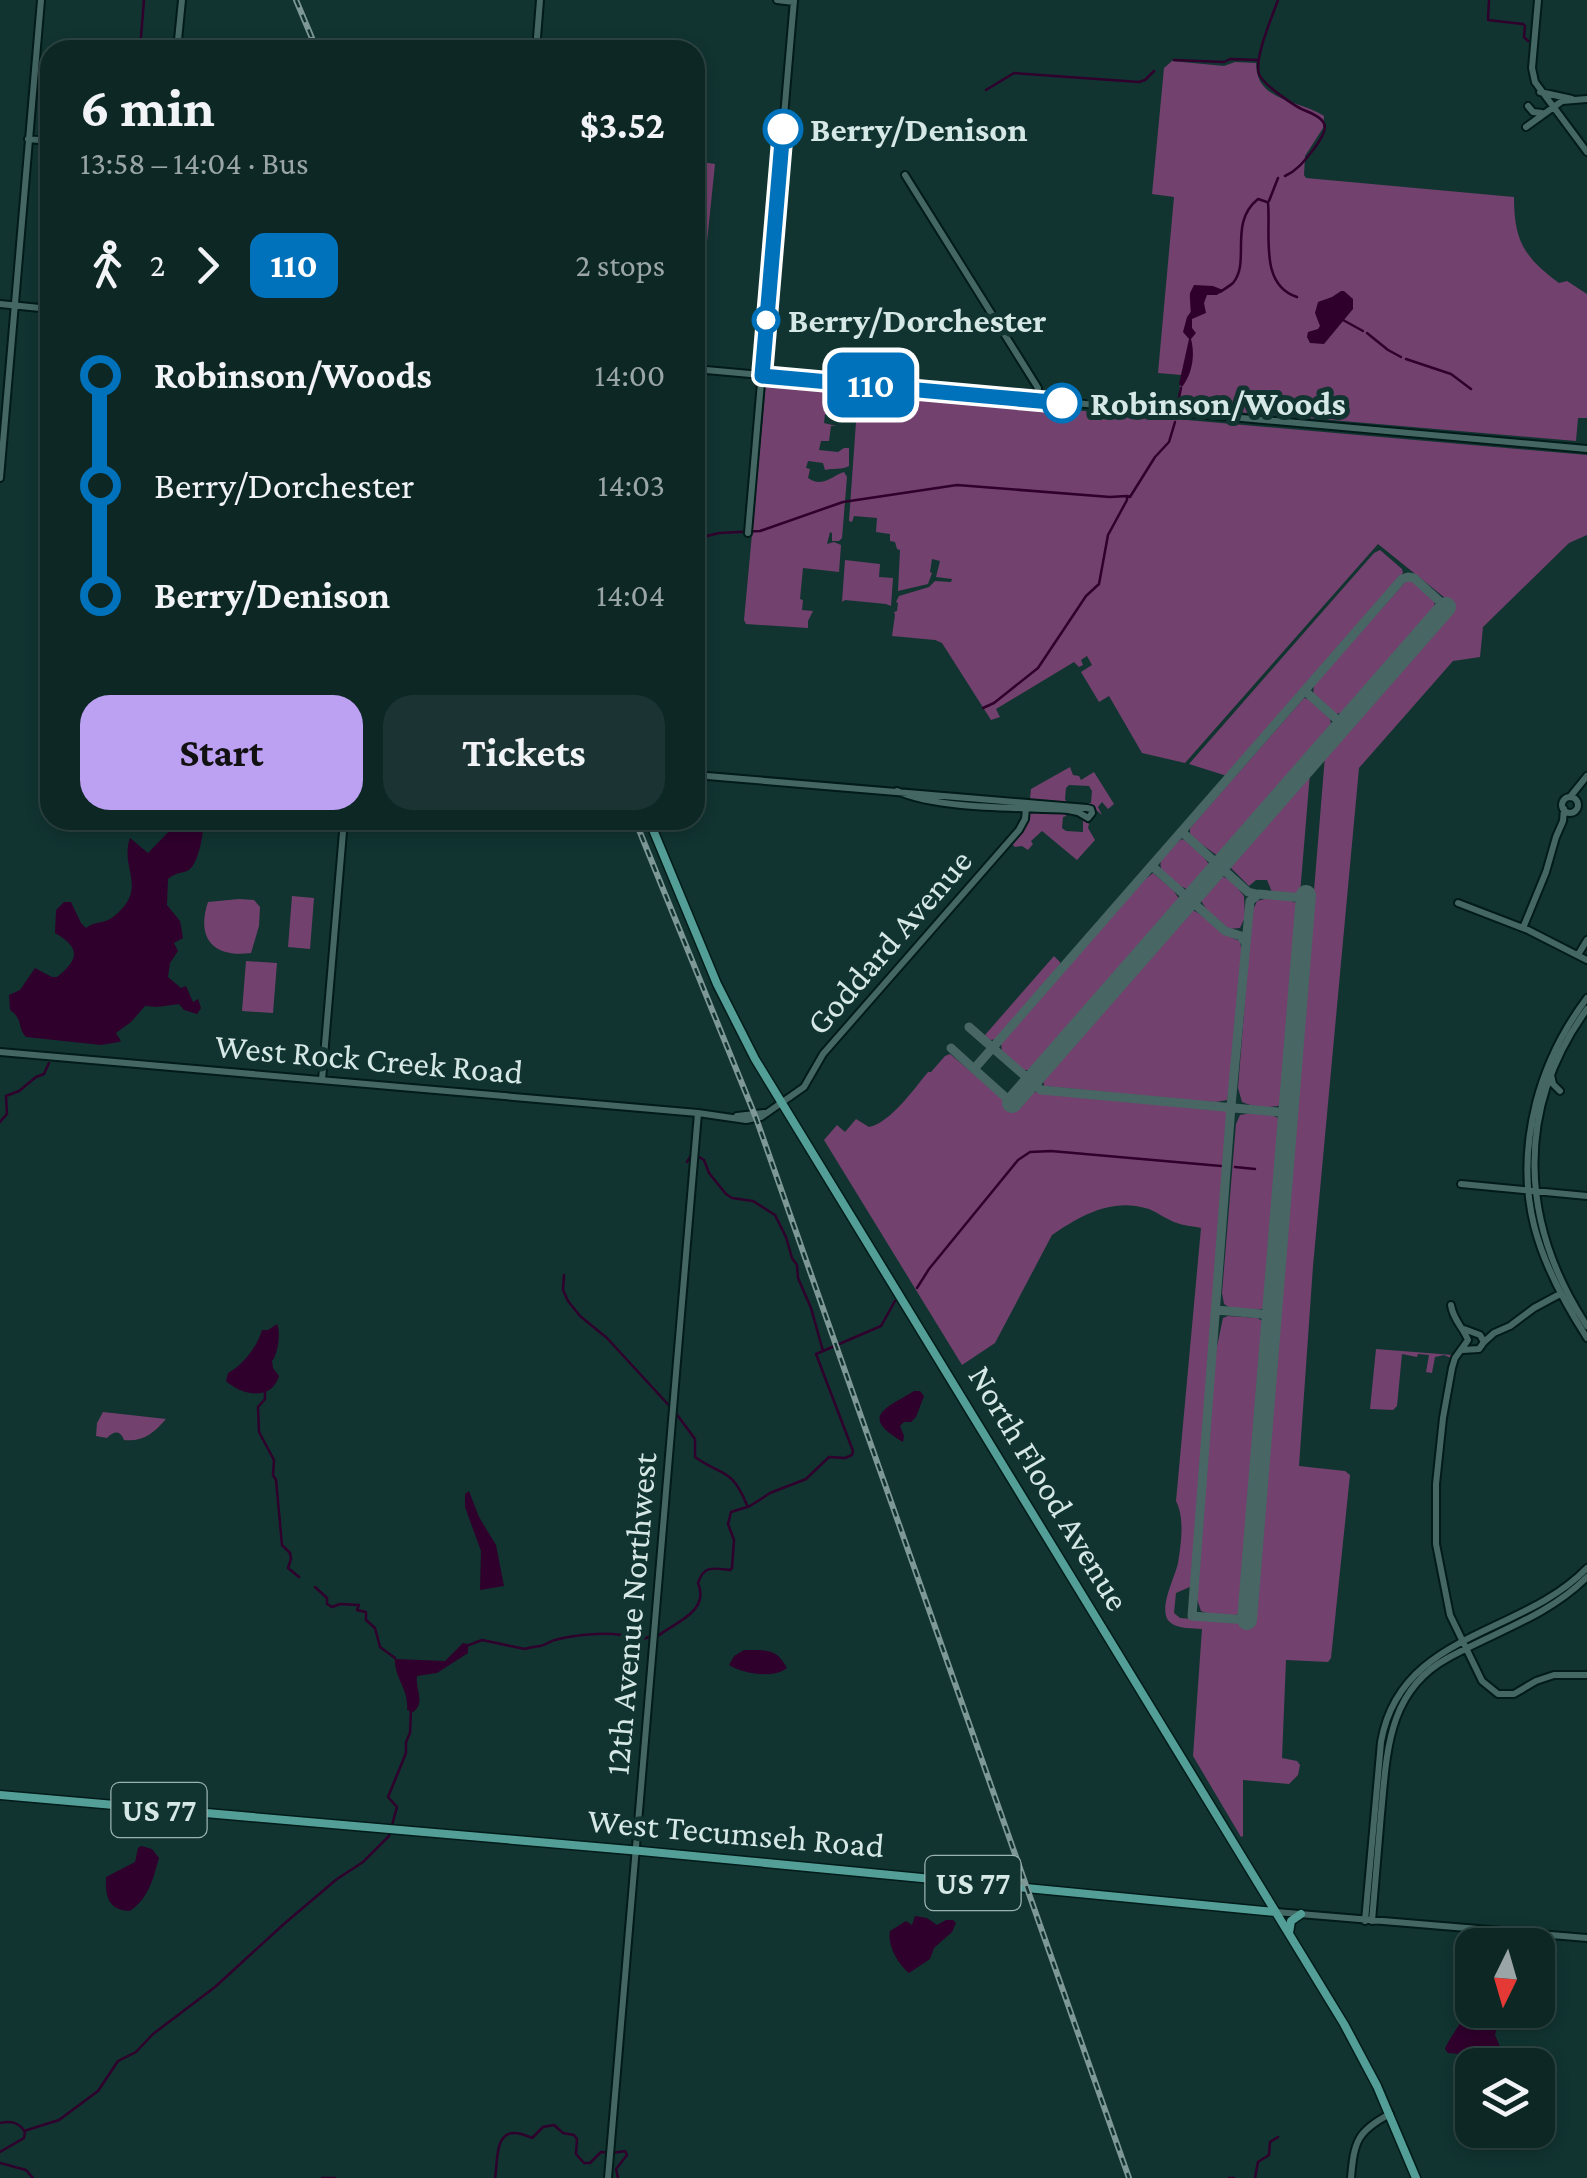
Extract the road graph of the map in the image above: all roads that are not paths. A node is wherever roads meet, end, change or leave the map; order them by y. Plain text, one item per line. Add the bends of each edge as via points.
1 (40, 0) edge
2 (182, 0) edge
3 (540, 0) edge
4 (777, 0) edge
5 (1538, 0) edge
6 (794, 1) edge
7 (178, 40) edge
8 (537, 40) edge
9 (1540, 92) junction
10 (1587, 99) edge
11 (1573, 100) junction
12 (1528, 106) dead end
13 (1552, 107) junction
14 (1542, 114) junction
15 (1561, 118) junction
16 (1527, 123) dead end
17 (28, 140) junction
18 (40, 141) edge
19 (1587, 152) edge
20 (906, 176) dead end
21 (0, 304) edge
22 (13, 305) junction
23 (40, 307) edge
24 (705, 370) edge
25 (762, 376) junction
26 (1039, 400) junction
27 (1587, 449) edge
28 (0, 478) edge
29 (748, 532) dead end
30 (705, 776) edge
31 (1587, 776) edge
32 (897, 791) junction
33 (1570, 805) junction
34 (1026, 808) junction
35 (1586, 812) edge
36 (343, 830) edge
37 (652, 830) edge
38 (1458, 903) dead end
39 (1523, 928) junction
40 (1587, 940) edge
41 (1578, 955) junction
42 (1587, 960) edge
43 (1587, 998) edge
44 (1587, 1009) edge
45 (0, 1052) edge
46 (1551, 1075) junction
47 (322, 1080) junction
48 (1544, 1087) junction
49 (1560, 1091) junction
50 (1544, 1098) junction
51 (782, 1103) junction
52 (698, 1113) junction
53 (1536, 1138) junction
54 (1461, 1184) dead end
55 (1531, 1190) junction
56 (1587, 1196) edge
57 (1530, 1214) junction
58 (1542, 1229) junction
59 (1560, 1294) junction
60 (1451, 1305) dead end
61 (1587, 1326) edge
62 (1462, 1328) junction
63 (1494, 1333) junction
64 (1476, 1334) junction
65 (1587, 1338) edge
66 (1484, 1343) junction
67 (1470, 1344) junction
68 (1587, 1568) edge
69 (1587, 1577) edge
70 (1516, 1616) junction
71 (1502, 1632) junction
72 (1465, 1645) junction
73 (1587, 1675) edge
74 (0, 1795) edge
75 (635, 1850) junction
76 (1264, 1893) junction
77 (1258, 1910) junction
78 (1276, 1912) junction
79 (1301, 1914) junction
80 (1369, 1921) junction
81 (1289, 1933) junction
82 (1587, 1938) edge
83 (1390, 2114) junction
84 (608, 2178) edge
85 (1351, 2178) edge
86 (1416, 2178) edge

1 - 17 street
2 - 7 street
3 - 8 street
4 - 6 street
5 - 9 street via 1532,72
6 - 25 street
9 - 11 street
9 - 13 street
10 - 11 street
11 - 13 street
11 - 15 street
12 - 14 street
13 - 14 street
13 - 15 street
14 - 16 street
15 - 19 street
17 - 18 street
17 - 22 street
20 - 26 street via 1038,388
21 - 22 street
22 - 23 street
22 - 28 street
24 - 25 street
25 - 26 street
25 - 29 street
26 - 27 street
30 - 32 street
31 - 33 street
32 - 34 street via 923,800
32 - 34 street via 1086,808 1092,814
33 - 35 street
33 - 39 street
34 - 51 street, Goddard Avenue via 1008,844 823,1054 808,1082
36 - 47 street
37 - 51 main road, North Flood Avenue via 726,1004
38 - 39 street
39 - 41 street
40 - 41 street
41 - 42 street
43 - 48 street via 1558,1042
44 - 46 street
45 - 47 street, West Rock Creek Road
46 - 48 street
46 - 49 street
47 - 52 street, West Rock Creek Road
48 - 49 street
48 - 50 street
48 - 53 street
48 - 55 street via 1527,1146
49 - 50 street
50 - 53 street
51 - 52 street, West Rock Creek Road via 752,1119
51 - 76 main road, North Flood Avenue
52 - 75 street, 12th Avenue Northwest
53 - 55 street
54 - 55 street
55 - 56 street
55 - 57 street
55 - 58 street
57 - 58 street
57 - 59 street
58 - 61 street via 1556,1273
59 - 63 street
59 - 65 street
60 - 62 street
62 - 64 street
62 - 67 street
63 - 64 street
63 - 66 street
64 - 66 street
64 - 67 street
66 - 67 street
67 - 72 street via 1454,1360 1443,1418 1435,1531 1450,1615
68 - 70 street
69 - 71 street
70 - 71 street
70 - 72 street
71 - 72 street
72 - 73 street via 1485,1685 1502,1695 1554,1675
72 - 80 street via 1434,1657 1411,1676 1387,1718
74 - 75 main road, West Tecumseh Road / US 77
75 - 77 main road, West Tecumseh Road / US 77
75 - 84 street, 12th Avenue Northwest
76 - 77 main road
76 - 78 main road, North Flood Avenue
77 - 78 main road, West Tecumseh Road / US 77
78 - 79 street, West Tecumseh Road
78 - 81 main road, North Flood Avenue
79 - 80 street, West Tecumseh Road
79 - 81 main road
80 - 82 street, West Tecumseh Road
81 - 83 main road, North Flood Avenue
83 - 85 street via 1358,2138
83 - 86 main road, North Flood Avenue

